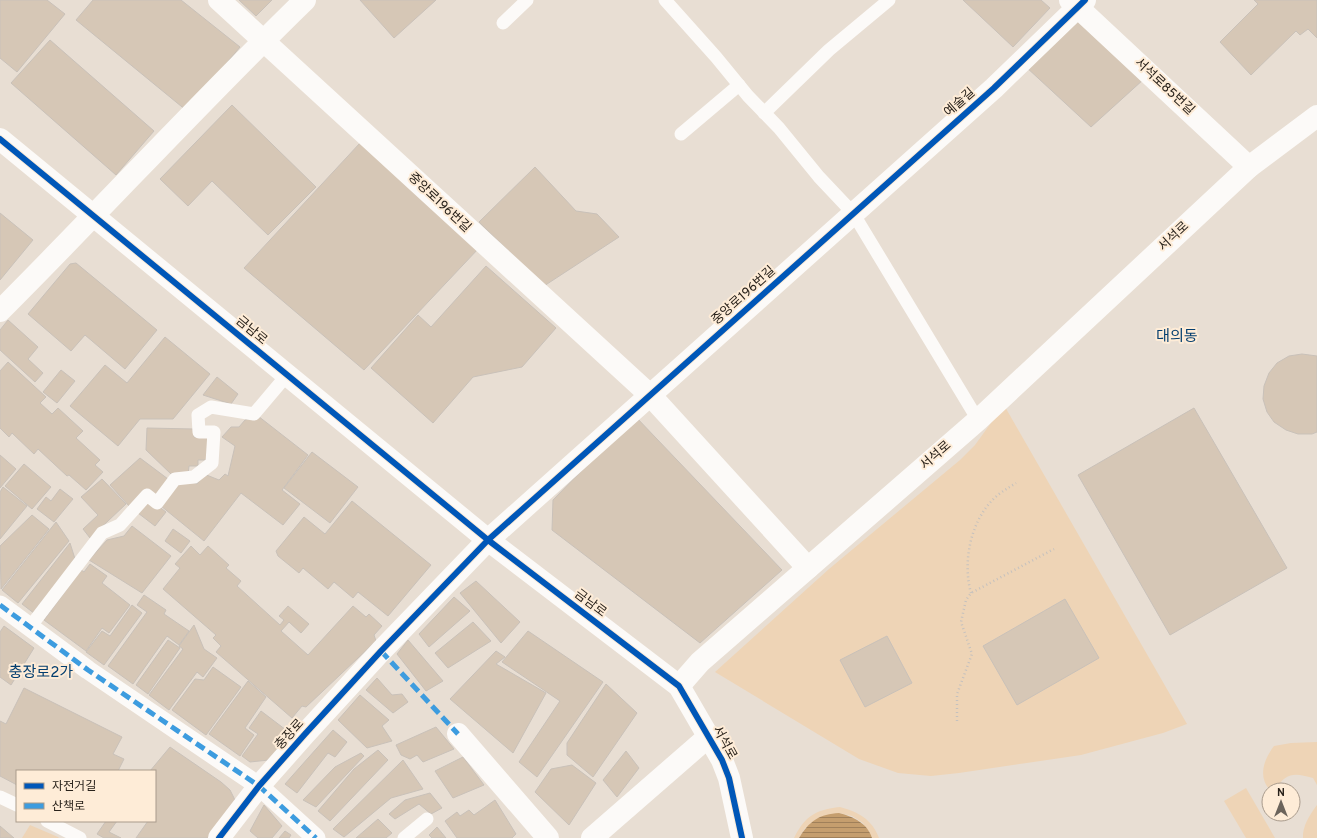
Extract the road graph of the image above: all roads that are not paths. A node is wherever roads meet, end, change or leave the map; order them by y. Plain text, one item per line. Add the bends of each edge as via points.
1 (219, 0) edge
2 (305, 0) edge
3 (527, 0) edge
4 (665, 0) edge
5 (889, 0) edge
6 (1078, 2) edge
7 (503, 23) dead end
8 (263, 41) junction
9 (739, 85) junction
10 (764, 113) junction
11 (1317, 116) edge
12 (681, 134) dead end
13 (0, 139) edge
14 (1249, 167) junction
15 (853, 213) junction
16 (95, 216) junction
17 (0, 311) edge
18 (288, 375) junction
19 (651, 396) junction
20 (978, 420) junction
21 (488, 540) junction
22 (808, 568) junction
23 (0, 605) edge
24 (30, 627) junction
25 (679, 686) junction
26 (458, 734) dead end
27 (708, 737) junction
28 (260, 786) junction
29 (0, 797) edge
30 (16, 805) edge
31 (427, 819) dead end
32 (49, 822) edge
33 (80, 838) edge
34 (219, 838) edge
35 (316, 838) edge
36 (404, 838) edge
37 (548, 838) edge
38 (592, 838) edge
39 (742, 838) edge

1 - 8 street, 중앙로196번길
2 - 8 street
3 - 7 lane
4 - 9 lane
5 - 10 lane via 829,50
6 - 14 street, 서석로85번길
6 - 15 street, 예술길 via 994,88
8 - 16 street
8 - 19 street, 중앙로196번길
9 - 10 lane
9 - 12 lane
10 - 15 lane
11 - 14 street, 서석로
13 - 16 street, 금남로
14 - 20 street, 서석로
15 - 19 street, 중앙로196번길
15 - 20 lane
16 - 17 street
16 - 18 street, 금남로
18 - 21 street, 금남로
18 - 24 lane via 254,414 211,407 198,414 199,432 214,432 212,463 194,477 175,479 157,503 147,495 120,525 102,533
19 - 21 street
19 - 22 street, 중앙로196번길
20 - 22 street, 서석로
21 - 25 street, 금남로
21 - 28 street, 충장로 via 381,651
22 - 25 street, 서석로 via 700,662
23 - 24 street
24 - 28 street via 88,670
25 - 27 street, 서석로
26 - 37 street
27 - 38 street
27 - 39 street, 서석로 via 729,778
28 - 34 street, 충장로
28 - 35 street
29 - 30 lane
31 - 36 lane
32 - 33 lane

